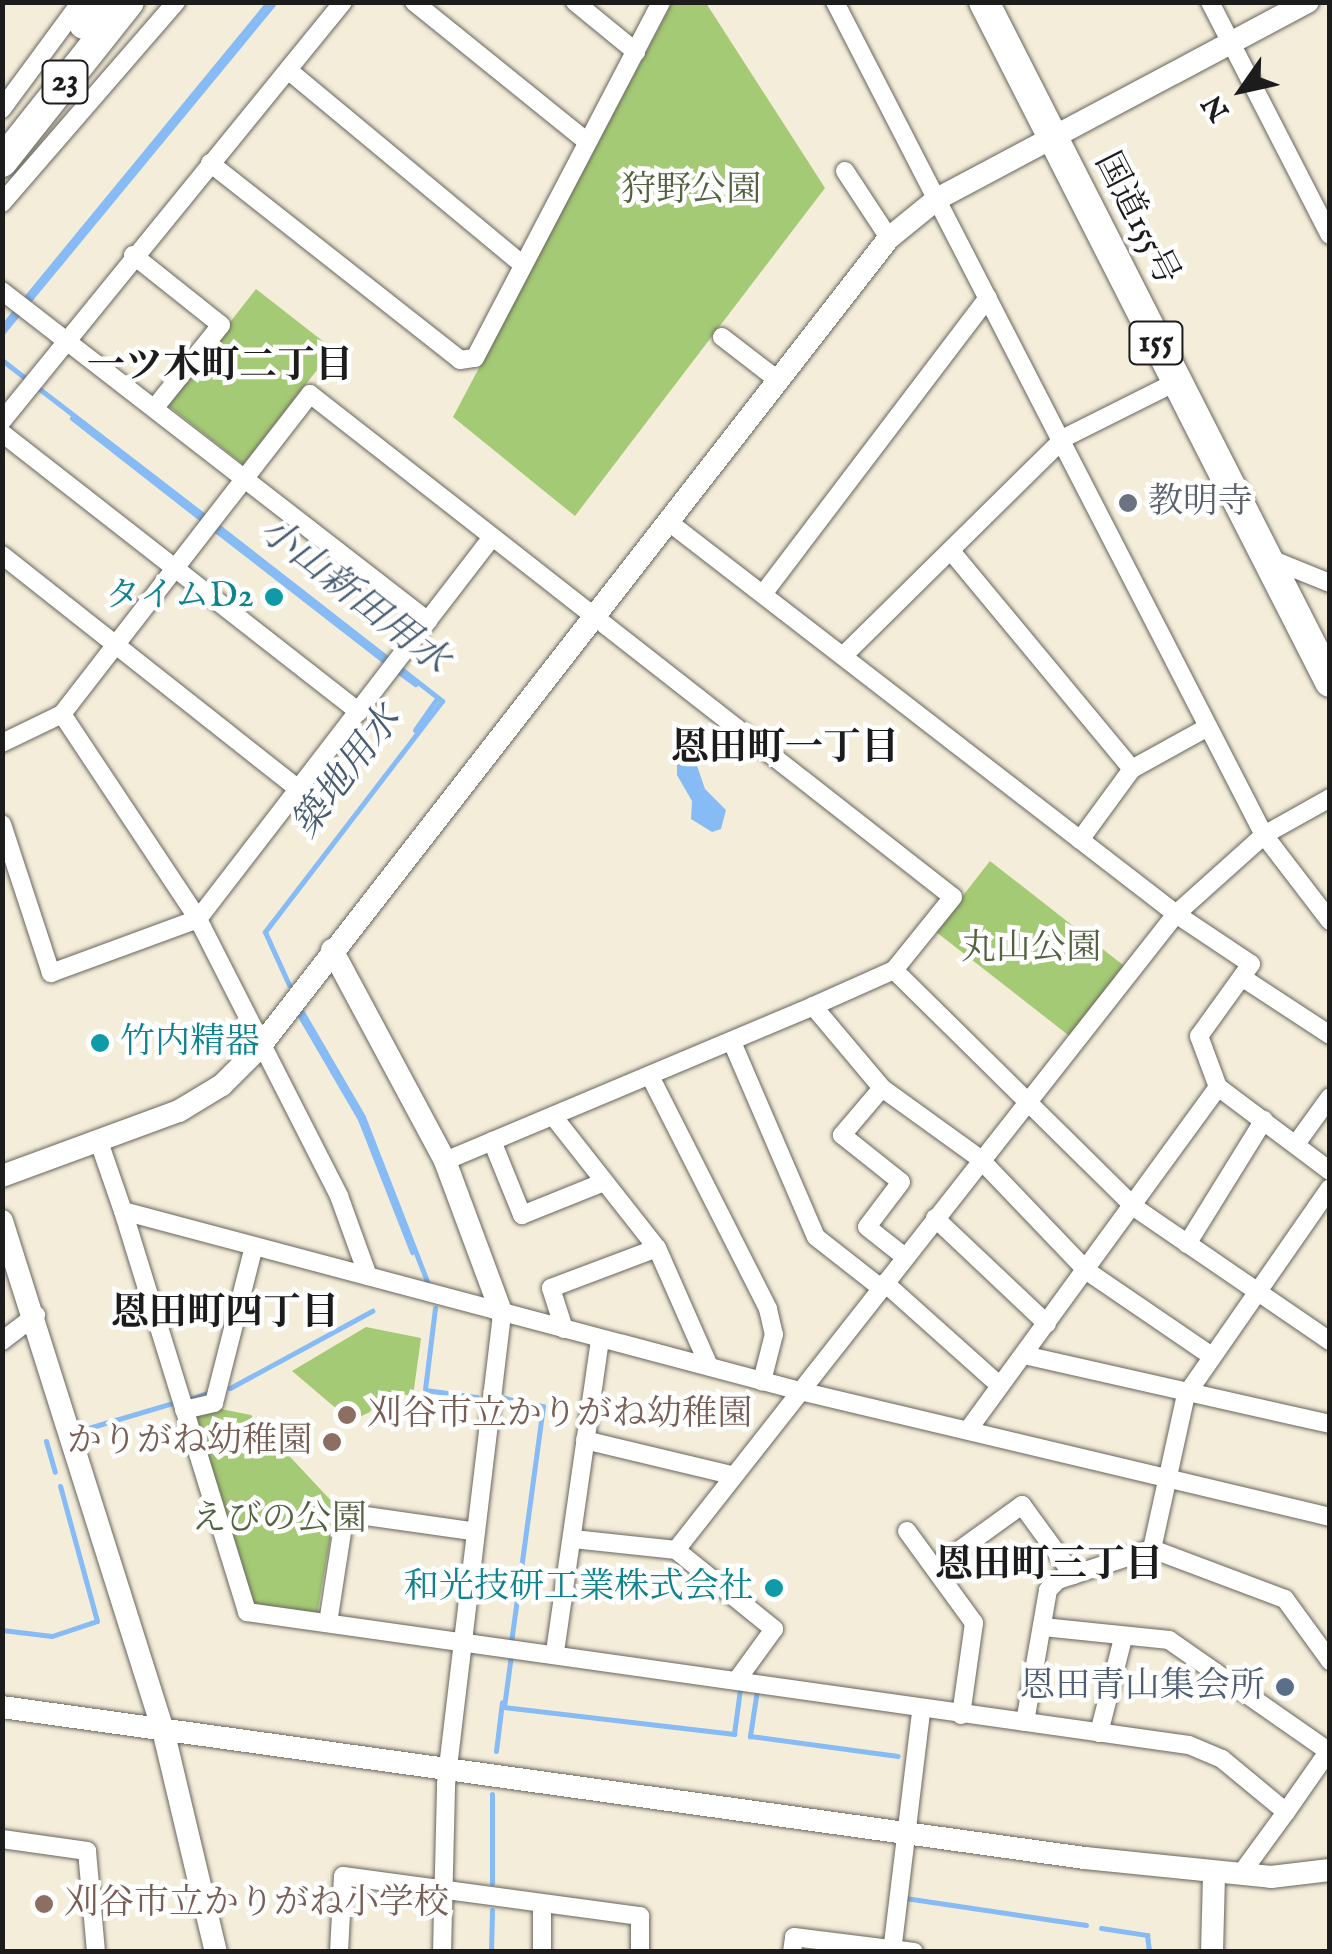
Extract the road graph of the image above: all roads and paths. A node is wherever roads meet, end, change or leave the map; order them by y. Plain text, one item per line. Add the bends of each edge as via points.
1 (176, 2) edge
2 (343, 2) edge
3 (414, 2) edge
4 (575, 2) edge
5 (661, 2) edge
6 (835, 2) edge
7 (984, 2) edge
8 (1210, 2) edge
9 (1308, 2) edge
10 (107, 7) edge
11 (1230, 42) junction
12 (636, 52) junction
13 (288, 70) junction
14 (2, 109) edge
15 (2, 129) edge
16 (585, 140) junction
17 (1054, 141) junction
18 (2, 162) edge
19 (210, 163) junction
20 (846, 172) dead end
21 (937, 199) junction
22 (2, 204) edge
23 (1330, 235) edge
24 (889, 238) junction
25 (134, 256) junction
26 (522, 264) junction
27 (2, 291) edge
28 (988, 298) junction
29 (722, 336) dead end
30 (67, 341) junction
31 (775, 378) junction
32 (1176, 382) junction
33 (157, 405) junction
34 (2, 421) edge
35 (2, 432) edge
36 (1064, 438) junction
37 (246, 477) junction
38 (670, 523) junction
39 (492, 538) junction
40 (950, 551) junction
41 (2, 555) edge
42 (1268, 558) junction
43 (176, 568) junction
44 (1330, 584) edge
45 (763, 594) junction
46 (592, 618) junction
47 (428, 621) junction
48 (116, 645) junction
49 (843, 656) junction
50 (1330, 682) edge
51 (359, 712) junction
52 (62, 714) junction
53 (1208, 727) junction
54 (2, 742) edge
55 (1132, 769) junction
56 (298, 789) junction
57 (1330, 798) edge
58 (2, 824) edge
59 (1264, 835) junction
60 (1080, 840) junction
61 (1176, 914) junction
62 (198, 919) junction
63 (1330, 921) edge
64 (332, 950) junction
65 (894, 970) junction
66 (1243, 978) junction
67 (812, 1006) junction
68 (1330, 1035) edge
69 (732, 1042) junction
70 (258, 1049) junction
71 (650, 1076) junction
72 (1218, 1087) junction
73 (882, 1088) junction
74 (1330, 1097) edge
75 (1032, 1104) junction
76 (554, 1116) junction
77 (1264, 1120) junction
78 (98, 1139) junction
79 (492, 1141) junction
80 (1296, 1144) junction
81 (978, 1158) junction
82 (446, 1162) junction
83 (1330, 1171) edge
84 (2, 1176) edge
85 (604, 1182) junction
86 (1330, 1188) edge
87 (1134, 1207) junction
88 (124, 1211) junction
89 (935, 1218) junction
90 (2, 1222) edge
91 (1187, 1244) junction
92 (657, 1248) junction
93 (253, 1250) junction
94 (905, 1257) junction
95 (1087, 1271) junction
96 (368, 1276) junction
97 (883, 1286) junction
98 (1254, 1288) junction
99 (502, 1314) junction
100 (36, 1315) junction
101 (1047, 1324) junction
102 (564, 1328) junction
103 (600, 1338) junction
104 (2, 1340) edge
105 (1330, 1341) edge
106 (1024, 1355) junction
107 (1210, 1355) junction
108 (709, 1366) junction
109 (762, 1381) junction
110 (1000, 1386) junction
111 (800, 1391) junction
112 (1186, 1395) junction
113 (184, 1410) junction
114 (1330, 1424) edge
115 (968, 1430) junction
116 (585, 1440) junction
117 (731, 1475) junction
118 (1168, 1478) junction
119 (1330, 1517) edge
120 (472, 1531) junction
121 (907, 1531) dead end
122 (573, 1539) junction
123 (676, 1550) junction
124 (1152, 1550) junction
125 (936, 1567) junction
126 (1073, 1575) junction
127 (328, 1623) junction
128 (1043, 1627) junction
129 (1122, 1638) junction
130 (463, 1646) junction
131 (556, 1652) junction
132 (1330, 1661) edge
133 (738, 1680) junction
134 (2, 1707) edge
135 (920, 1710) junction
136 (962, 1715) junction
137 (1025, 1722) junction
138 (162, 1730) junction
139 (1100, 1733) junction
140 (1329, 1750) edge
141 (448, 1771) junction
142 (1286, 1812) junction
143 (905, 1832) junction
144 (2, 1840) edge
145 (1330, 1870) edge
146 (1214, 1874) junction
147 (1240, 1875) junction
148 (444, 1894) junction
149 (542, 1904) junction
150 (892, 1950) edge
151 (96, 1952) edge
152 (216, 1952) edge
153 (339, 1952) edge
154 (442, 1952) edge
155 (542, 1952) edge
156 (640, 1952) edge
157 (792, 1952) edge
158 (914, 1952) edge
159 (1212, 1952) edge

1 - 22 street
2 - 13 street
3 - 16 street
4 - 12 street
5 - 12 street
6 - 21 street
7 - 17 highway, 国道155号 / 155
8 - 11 street
9 - 11 street
10 - 14 street
10 - 15 highway, 23
10 - 18 highway, 23
11 - 17 street
11 - 23 street
12 - 16 street
13 - 19 street
13 - 26 street
16 - 26 street
17 - 21 street
17 - 32 highway, 国道155号 / 155
19 - 25 street
19 - 26 street via 460,360 475,358
20 - 24 street
21 - 24 street
21 - 28 street
24 - 31 street
25 - 30 street
25 - 33 street via 220,325
27 - 30 street
28 - 36 street
28 - 45 street
29 - 31 street
30 - 33 street
30 - 34 street
31 - 38 street
32 - 36 street
32 - 42 highway, 国道155号 / 155
33 - 37 street
35 - 43 street
36 - 40 street
36 - 53 street
37 - 39 street via 310,394
37 - 43 street
37 - 47 street
38 - 45 street
38 - 46 street
39 - 46 street
39 - 47 street
40 - 49 street
40 - 55 street
41 - 48 street
42 - 44 street
42 - 50 highway, 国道155号 / 155
43 - 48 street
43 - 51 street
45 - 49 street
46 - 64 street
46 - 65 street via 953,896
47 - 51 street
48 - 52 street
48 - 56 street
49 - 60 street
51 - 56 street
52 - 54 street
52 - 62 street
53 - 55 street
53 - 59 street
55 - 60 street
56 - 62 street
57 - 59 street
58 - 62 street via 52,973
59 - 61 street
59 - 63 street
60 - 61 street
61 - 66 street via 1252,964
61 - 75 street
62 - 70 street
64 - 70 street
64 - 82 street
65 - 67 street
65 - 75 street
66 - 68 street
66 - 72 street via 1199,1036
67 - 69 street
67 - 73 street
69 - 71 street
69 - 97 street via 816,1236
70 - 78 street via 222,1085 178,1110
70 - 96 street via 338,1196
71 - 76 street
71 - 109 street via 768,1308 774,1334
72 - 77 street
72 - 87 street
73 - 81 street
73 - 94 street via 842,1135 900,1182 868,1228
74 - 80 street
75 - 81 street
75 - 87 street
76 - 79 street
76 - 85 street
77 - 80 street
77 - 91 street
78 - 84 street
78 - 88 street
79 - 82 street
79 - 85 street via 522,1214
80 - 83 street
81 - 89 street
81 - 95 street
82 - 99 street
85 - 92 street
86 - 98 street
87 - 91 street
87 - 95 street
88 - 93 street
88 - 113 street
89 - 94 street
89 - 101 street
90 - 100 street
91 - 98 street
92 - 102 street via 550,1288
92 - 108 street
93 - 96 street
93 - 113 street via 214,1402
94 - 97 street
95 - 101 street
95 - 107 street
96 - 99 street
97 - 110 street
97 - 111 street
98 - 105 street
98 - 107 street
99 - 102 street
99 - 120 street
100 - 104 street
100 - 138 street
101 - 106 street
102 - 103 street
103 - 108 street
103 - 116 street
106 - 110 street
106 - 112 street
107 - 112 street
108 - 109 street
109 - 111 street
110 - 115 street
111 - 115 street
111 - 117 street
112 - 114 street
112 - 118 street
113 - 127 street via 247,1612
115 - 118 street
116 - 117 street
116 - 122 street
117 - 123 street
118 - 119 street
118 - 124 street
120 - 127 street via 345,1513
120 - 130 street
121 - 125 street
122 - 123 street
122 - 131 street
123 - 133 street via 774,1629
124 - 126 street
124 - 132 street via 1285,1600
125 - 126 street via 1022,1505
125 - 136 street via 974,1622
126 - 128 street via 1048,1590
127 - 130 street
128 - 129 street
128 - 137 street
129 - 139 street
129 - 140 street via 1169,1640
130 - 131 street
130 - 141 street
131 - 133 street
133 - 135 street
134 - 138 street
135 - 136 street
135 - 143 street
136 - 137 street
137 - 139 street
138 - 141 street
138 - 152 street
139 - 142 street via 1205,1750
140 - 142 street
141 - 143 street
141 - 148 street
142 - 147 street
143 - 146 street
143 - 150 street
144 - 151 street via 87,1851
145 - 147 street
146 - 147 street
146 - 159 street
148 - 149 street
148 - 153 street via 343,1876
148 - 154 street
149 - 155 street
149 - 156 street via 640,1916
150 - 157 street via 794,1937
150 - 158 street

